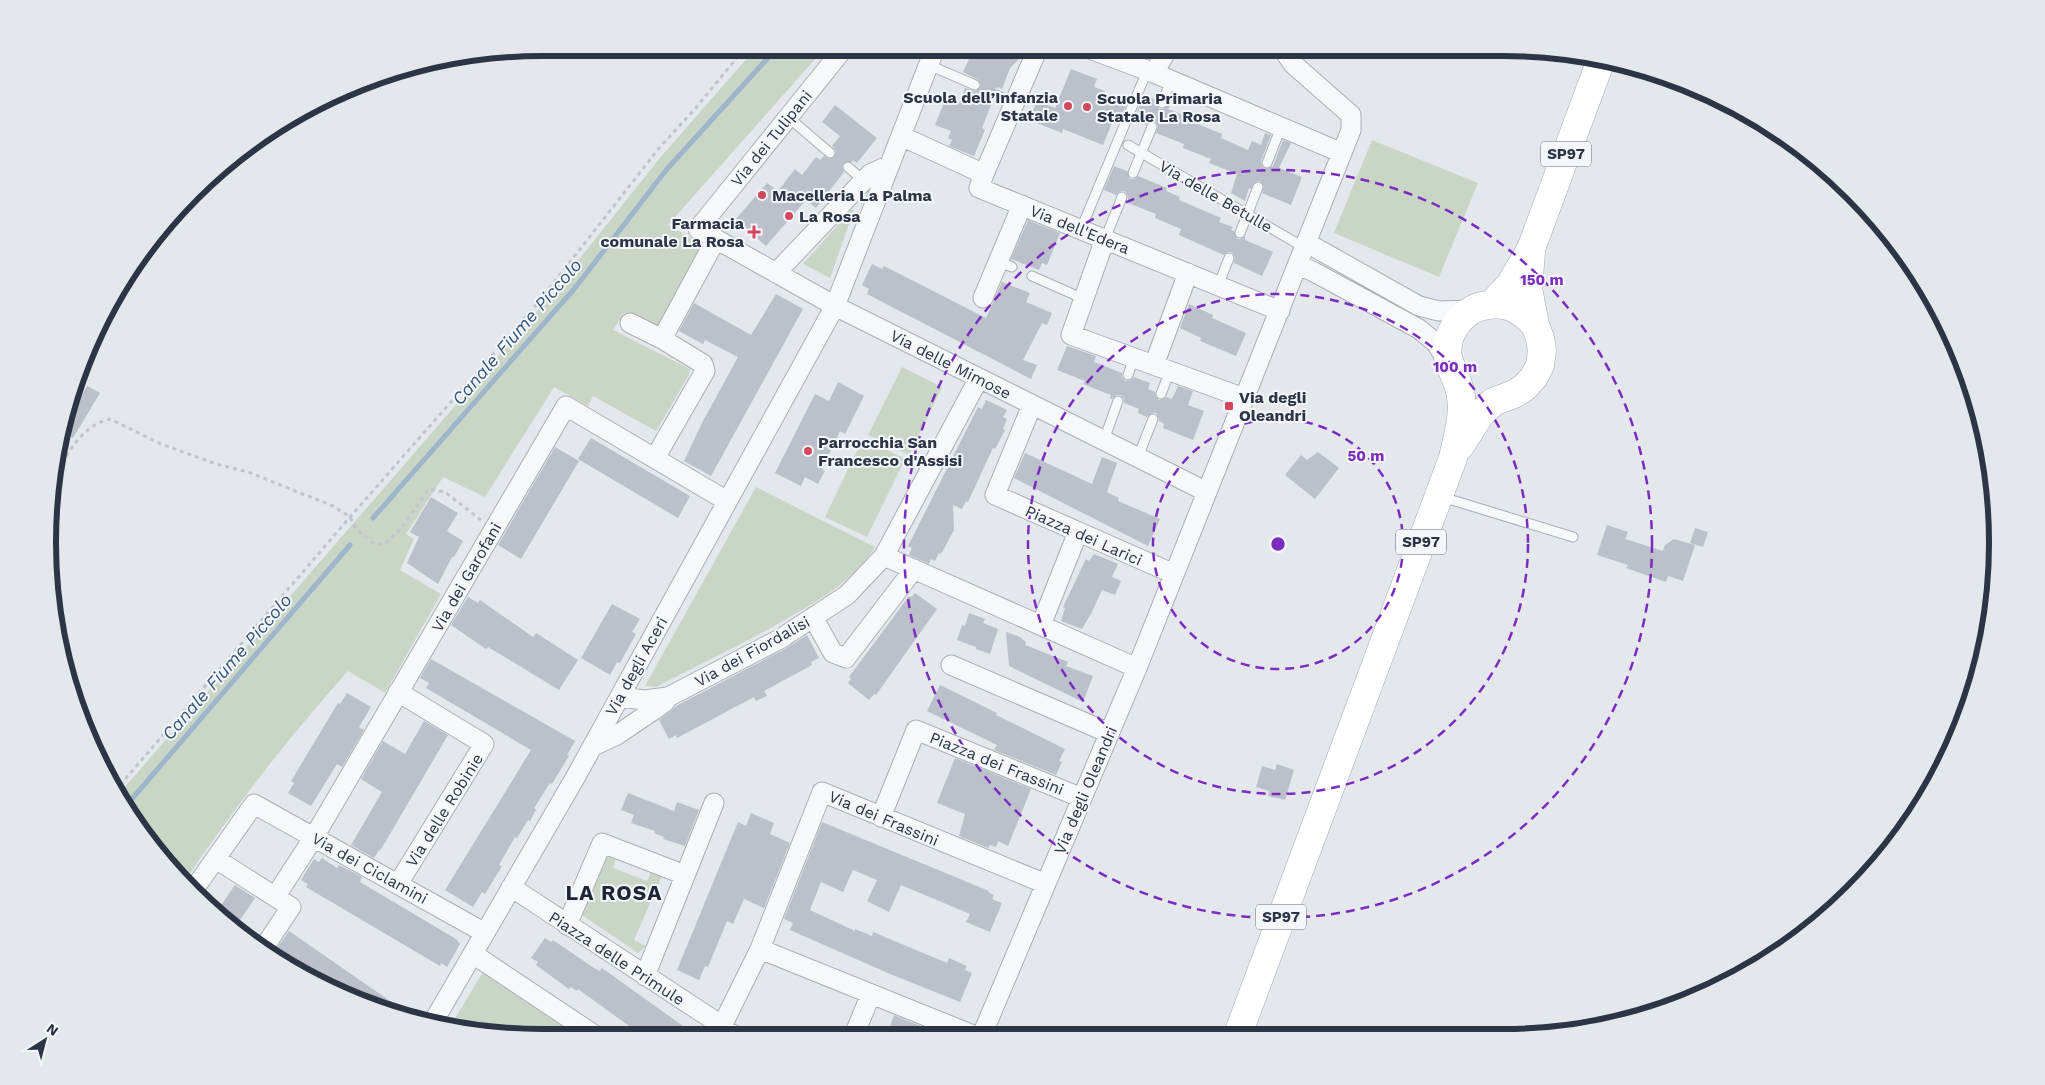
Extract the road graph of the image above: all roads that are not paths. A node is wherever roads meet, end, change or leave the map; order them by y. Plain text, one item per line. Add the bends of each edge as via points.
1 (838, 56) edge
2 (932, 56) edge
3 (1035, 56) edge
4 (1108, 56) edge
5 (1165, 56) edge
6 (1287, 56) edge
7 (1599, 66) edge
8 (1157, 75) junction
9 (975, 85) dead end
10 (996, 95) dead end
11 (1162, 102) dead end
12 (1014, 103) junction
13 (788, 117) junction
14 (1152, 127) dead end
15 (1281, 127) junction
16 (901, 136) junction
17 (1128, 145) dead end
18 (830, 152) dead end
19 (1142, 152) junction
20 (1342, 154) junction
21 (1267, 163) dead end
22 (890, 165) junction
23 (848, 167) dead end
24 (1133, 173) dead end
25 (984, 174) junction
26 (864, 181) junction
27 (1258, 187) dead end
28 (1122, 198) dead end
29 (1022, 205) junction
30 (1248, 215) junction
31 (698, 229) joint
32 (1081, 230) junction
33 (1240, 233) dead end
34 (716, 239) junction
35 (1105, 240) junction
36 (1306, 245) junction
37 (1531, 248) junction
38 (1229, 258) dead end
39 (1298, 266) junction
40 (776, 273) junction
41 (1188, 274) junction
42 (1032, 276) dead end
43 (1218, 286) junction
44 (983, 298) dead end
45 (1084, 298) junction
46 (835, 306) junction
47 (1482, 307) junction
48 (1280, 311) junction
49 (630, 323) dead end
50 (1535, 325) junction
51 (662, 339) junction
52 (1162, 368) junction
53 (1454, 373) junction
54 (979, 378) junction
55 (1161, 394) dead end
56 (1244, 398) junction
57 (1500, 398) junction
58 (1118, 401) dead end
59 (1032, 404) junction
60 (1153, 419) dead end
61 (1104, 440) junction
62 (1138, 457) junction
63 (654, 458) junction
64 (1453, 458) junction
65 (1207, 492) junction
66 (1438, 496) junction
67 (727, 501) junction
68 (1078, 532) junction
69 (1573, 537) dead end
70 (884, 556) junction
71 (914, 569) junction
72 (1174, 574) junction
73 (813, 617) junction
74 (1041, 625) junction
75 (951, 665) dead end
76 (1137, 668) junction
77 (398, 692) junction
78 (668, 697) junction
79 (618, 699) junction
80 (650, 713) junction
81 (1109, 733) junction
82 (593, 746) junction
83 (1082, 798) junction
84 (714, 803) dead end
85 (881, 817) junction
86 (314, 837) junction
87 (216, 859) junction
88 (686, 875) junction
89 (198, 884) edge
90 (398, 884) junction
91 (1046, 884) junction
92 (512, 887) junction
93 (283, 902) junction
94 (567, 925) junction
95 (485, 933) junction
96 (266, 942) edge
97 (760, 949) junction
98 (473, 954) junction
99 (645, 976) junction
100 (871, 994) junction
101 (436, 1016) edge
102 (586, 1029) edge
103 (721, 1029) edge
104 (727, 1029) edge
105 (856, 1029) edge
106 (958, 1029) edge
107 (985, 1029) edge
108 (1240, 1029) edge

1 - 13 street, Via dei Tulipani
2 - 9 lane
2 - 16 street, Via degli Aceri
3 - 12 street
4 - 8 street
5 - 8 street
6 - 20 street, Via degli Oleandri via 1292,64 1351,114 1351,130
7 - 37 main road, SP97
8 - 11 lane
8 - 15 street
8 - 32 lane
10 - 12 lane
12 - 25 street
13 - 18 lane
13 - 31 street, Via dei Tulipani
14 - 19 lane
15 - 20 street
15 - 21 lane
16 - 22 street, Via degli Aceri
16 - 25 street
17 - 19 lane, Via delle Betulle
19 - 24 lane
19 - 30 lane, Via delle Betulle
20 - 36 street, Via degli Oleandri
22 - 26 street via 870,174
22 - 46 street, Via degli Aceri
23 - 26 lane
25 - 29 street, Via dell'Edera via 979,188
26 - 40 street
27 - 30 lane
28 - 35 lane
29 - 32 street, Via dell'Edera
29 - 44 street via 1005,264
30 - 33 lane
30 - 36 lane, Via delle Betulle
31 - 34 street, Via delle Mimose
32 - 35 street, Via dell'Edera
34 - 40 street, Via delle Mimose
34 - 51 street
35 - 41 street, Via dell'Edera
35 - 45 street
36 - 39 street, Via degli Oleandri
36 - 47 street via 1419,306 1439,312
37 - 47 main road, SP97 via 1510,285
37 - 50 main road, SP97 via 1528,288
38 - 43 lane
39 - 48 street, Via degli Oleandri
39 - 53 street via 1419,329 1436,343
40 - 46 street, Via delle Mimose
41 - 43 street, Via dell'Edera
41 - 52 street
42 - 45 lane
43 - 48 street, Via dell'Edera
45 - 52 street via 1071,335 1131,366
46 - 54 street, Via delle Mimose
46 - 67 street, Via degli Aceri
47 - 50 main road via 1505,305 1516,309
47 - 53 main road via 1460,319 1451,336 1448,356
48 - 56 street, Via degli Oleandri
49 - 51 street
50 - 57 main road via 1542,351 1540,365 1525,387
51 - 63 street via 703,364 705,371
52 - 55 lane
52 - 56 street
53 - 57 main road via 1464,386 1475,393
53 - 64 main road, SP97 via 1462,397
54 - 59 street, Via delle Mimose
54 - 70 street, Via dei Fiordalisi
56 - 65 street, Via degli Oleandri
57 - 64 main road, SP97 via 1480,415
58 - 61 lane
59 - 61 street, Via delle Mimose
59 - 68 street, Piazza dei Larici via 995,495
60 - 62 lane
61 - 62 street, Via delle Mimose
62 - 65 street, Via delle Mimose
63 - 67 street
63 - 77 street, Via dei Garofani via 566,406
64 - 66 main road, SP97
65 - 72 street, Via degli Oleandri
66 - 69 lane
66 - 108 main road, SP97
67 - 79 street, Via degli Aceri
68 - 72 street, Piazza dei Larici
68 - 74 street
70 - 71 street
70 - 73 street, Via dei Fiordalisi via 847,595
71 - 73 street via 846,658 833,653
71 - 74 street
72 - 76 street, Via degli Oleandri
73 - 78 street, Via dei Fiordalisi via 780,639
74 - 76 street
75 - 81 street
76 - 81 street, Via degli Oleandri
77 - 86 street, Via dei Garofani
77 - 90 street, Via delle Robinie via 484,744
78 - 79 street, Via dei Fiordalisi
78 - 80 street, Via dei Fiordalisi
79 - 80 street via 630,712
79 - 82 street, Via degli Aceri
80 - 82 street, Via dei Fiordalisi via 617,735
81 - 83 street, Via degli Oleandri
82 - 92 street, Via degli Aceri
83 - 85 street, Piazza dei Frassini via 916,730
83 - 91 street, Via degli Oleandri
84 - 88 street
85 - 91 street, Via dei Frassini
85 - 97 street, Via dei Frassini via 822,792
86 - 87 street, Via dei Ciclamini via 254,804
86 - 90 street, Via dei Ciclamini
86 - 93 street, Via dei Garofani
87 - 89 street
87 - 93 street
88 - 94 street via 602,843
88 - 99 street
90 - 95 street, Via dei Ciclamini
91 - 107 street, Via degli Oleandri
92 - 94 street, Piazza delle Primule
92 - 95 street, Via degli Aceri
93 - 96 street, Via dei Garofani
94 - 99 street, Piazza delle Primule
95 - 98 street, Via degli Aceri
97 - 100 street
97 - 104 street
98 - 101 street, Via degli Aceri
98 - 102 street
99 - 103 street, Piazza delle Primule via 714,1021
100 - 105 street
100 - 106 street

